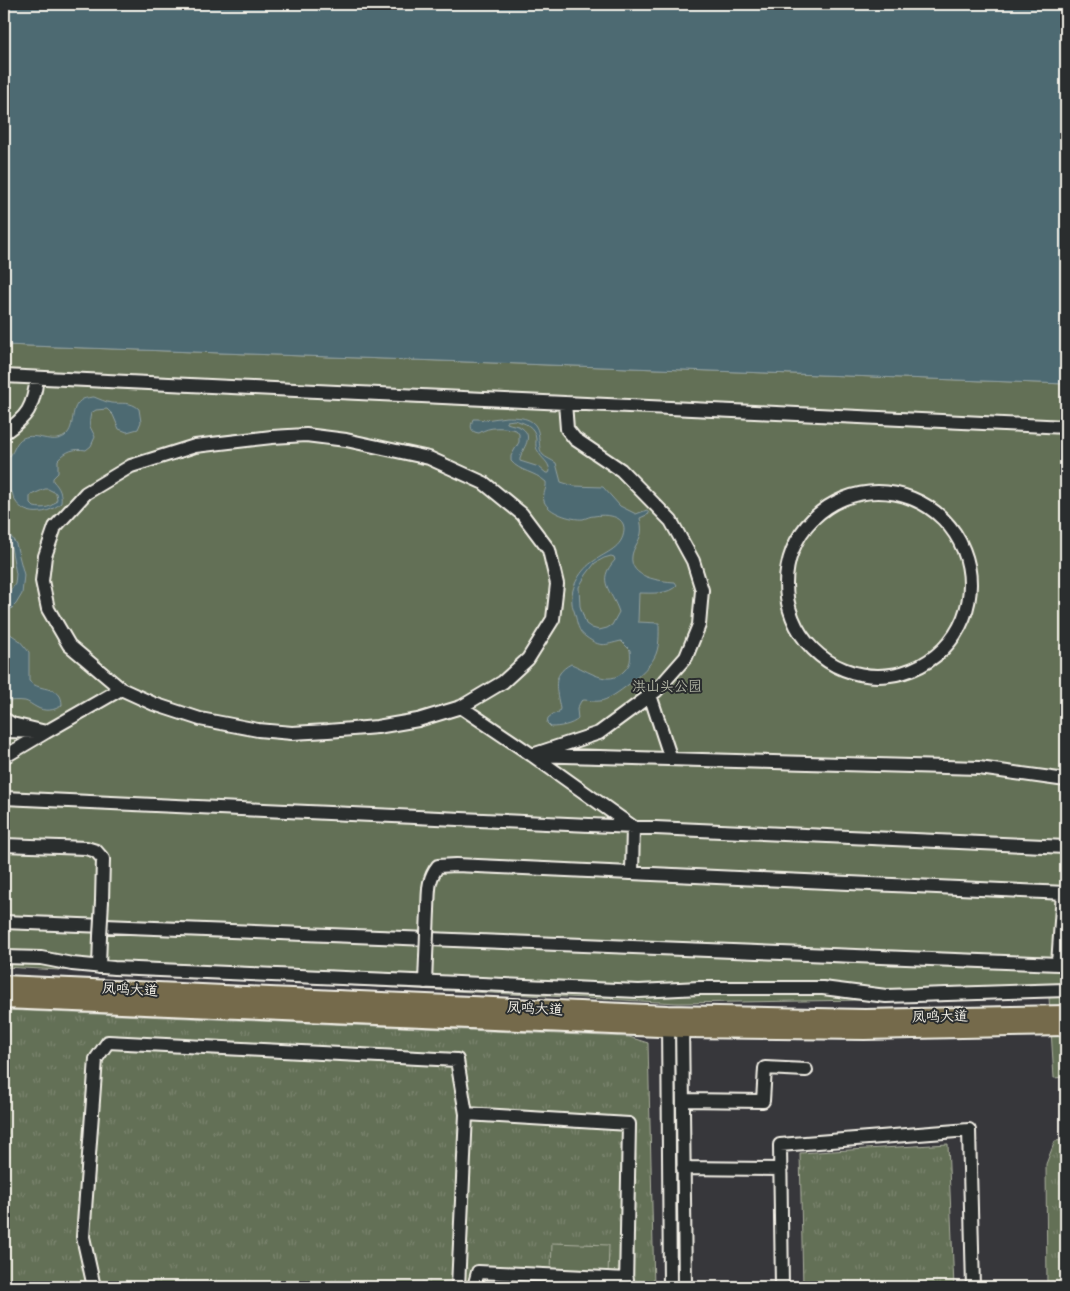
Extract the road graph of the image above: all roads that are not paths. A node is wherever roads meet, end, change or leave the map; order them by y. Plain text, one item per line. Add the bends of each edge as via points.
1 (4, 376) edge
2 (36, 378) junction
3 (565, 403) junction
4 (1066, 427) edge
5 (4, 433) edge
6 (929, 507) joint
7 (121, 689) junction
8 (650, 695) junction
9 (461, 706) junction
10 (4, 719) edge
11 (4, 731) edge
12 (46, 732) junction
13 (532, 755) junction
14 (4, 757) edge
15 (671, 759) junction
16 (1066, 780) edge
17 (4, 798) edge
18 (633, 827) junction
19 (4, 845) edge
20 (1066, 847) edge
21 (632, 873) junction
22 (1064, 893) edge
23 (4, 922) edge
24 (4, 957) edge
25 (99, 967) junction
26 (425, 982) junction
27 (4, 984) edge
28 (1066, 990) edge
29 (4, 1000) edge
30 (1066, 1014) edge
31 (1048, 1021) junction
32 (675, 1022) junction
33 (1066, 1027) edge
34 (806, 1070) dead end
35 (683, 1100) junction
36 (466, 1114) junction
37 (683, 1168) junction
38 (781, 1169) junction
39 (627, 1283) edge
40 (94, 1287) edge
41 (458, 1287) edge
42 (474, 1287) edge
43 (670, 1287) edge
44 (685, 1287) edge
45 (782, 1287) edge
46 (973, 1287) edge

1 - 2 street
2 - 3 street
2 - 5 street via 28,411
3 - 4 street
3 - 8 street via 567,429 575,439 621,470 669,518 693,561 702,590 699,625 686,657
6 - 6 street via 952,529 966,558 970,581 963,620 946,647 920,666 896,675 869,676 841,669 817,654 798,632 788,606 785,577 793,546 811,520 837,501 867,492 899,494
7 - 9 street via 200,719 292,733 377,727 418,720
7 - 9 street via 69,645 48,609 42,580 45,556 55,527 86,493 130,466 195,446 306,434 430,458 484,483 522,514 548,550 557,584 553,619 528,659 503,682
7 - 12 street
8 - 13 street via 599,733
8 - 15 street
9 - 13 street
10 - 12 street
11 - 12 street
12 - 14 street
13 - 15 street
13 - 18 street
15 - 16 street via 979,768
17 - 18 street
18 - 20 street
18 - 21 street
19 - 25 street, bridge via 86,848 96,851 103,859
21 - 22 street
21 - 26 street, bridge via 438,866 429,883
22 - 23 street via 1058,964
24 - 25 street via 41,958
25 - 26 street
26 - 28 street via 639,991 823,988 886,996
27 - 32 main road, 凤鸣大道
29 - 32 main road, 凤鸣大道
30 - 31 main road, 凤鸣大道
31 - 32 main road, 凤鸣大道 via 865,1018
31 - 33 main road, 凤鸣大道
32 - 35 street
32 - 43 street
34 - 35 street via 765,1068 763,1101
35 - 37 street
36 - 39 street via 629,1124
36 - 40 street via 457,1060 108,1042 96,1059 83,1237
36 - 41 street
37 - 38 street
37 - 44 street
38 - 45 street
38 - 46 street via 780,1145 969,1130
39 - 42 street via 478,1272

